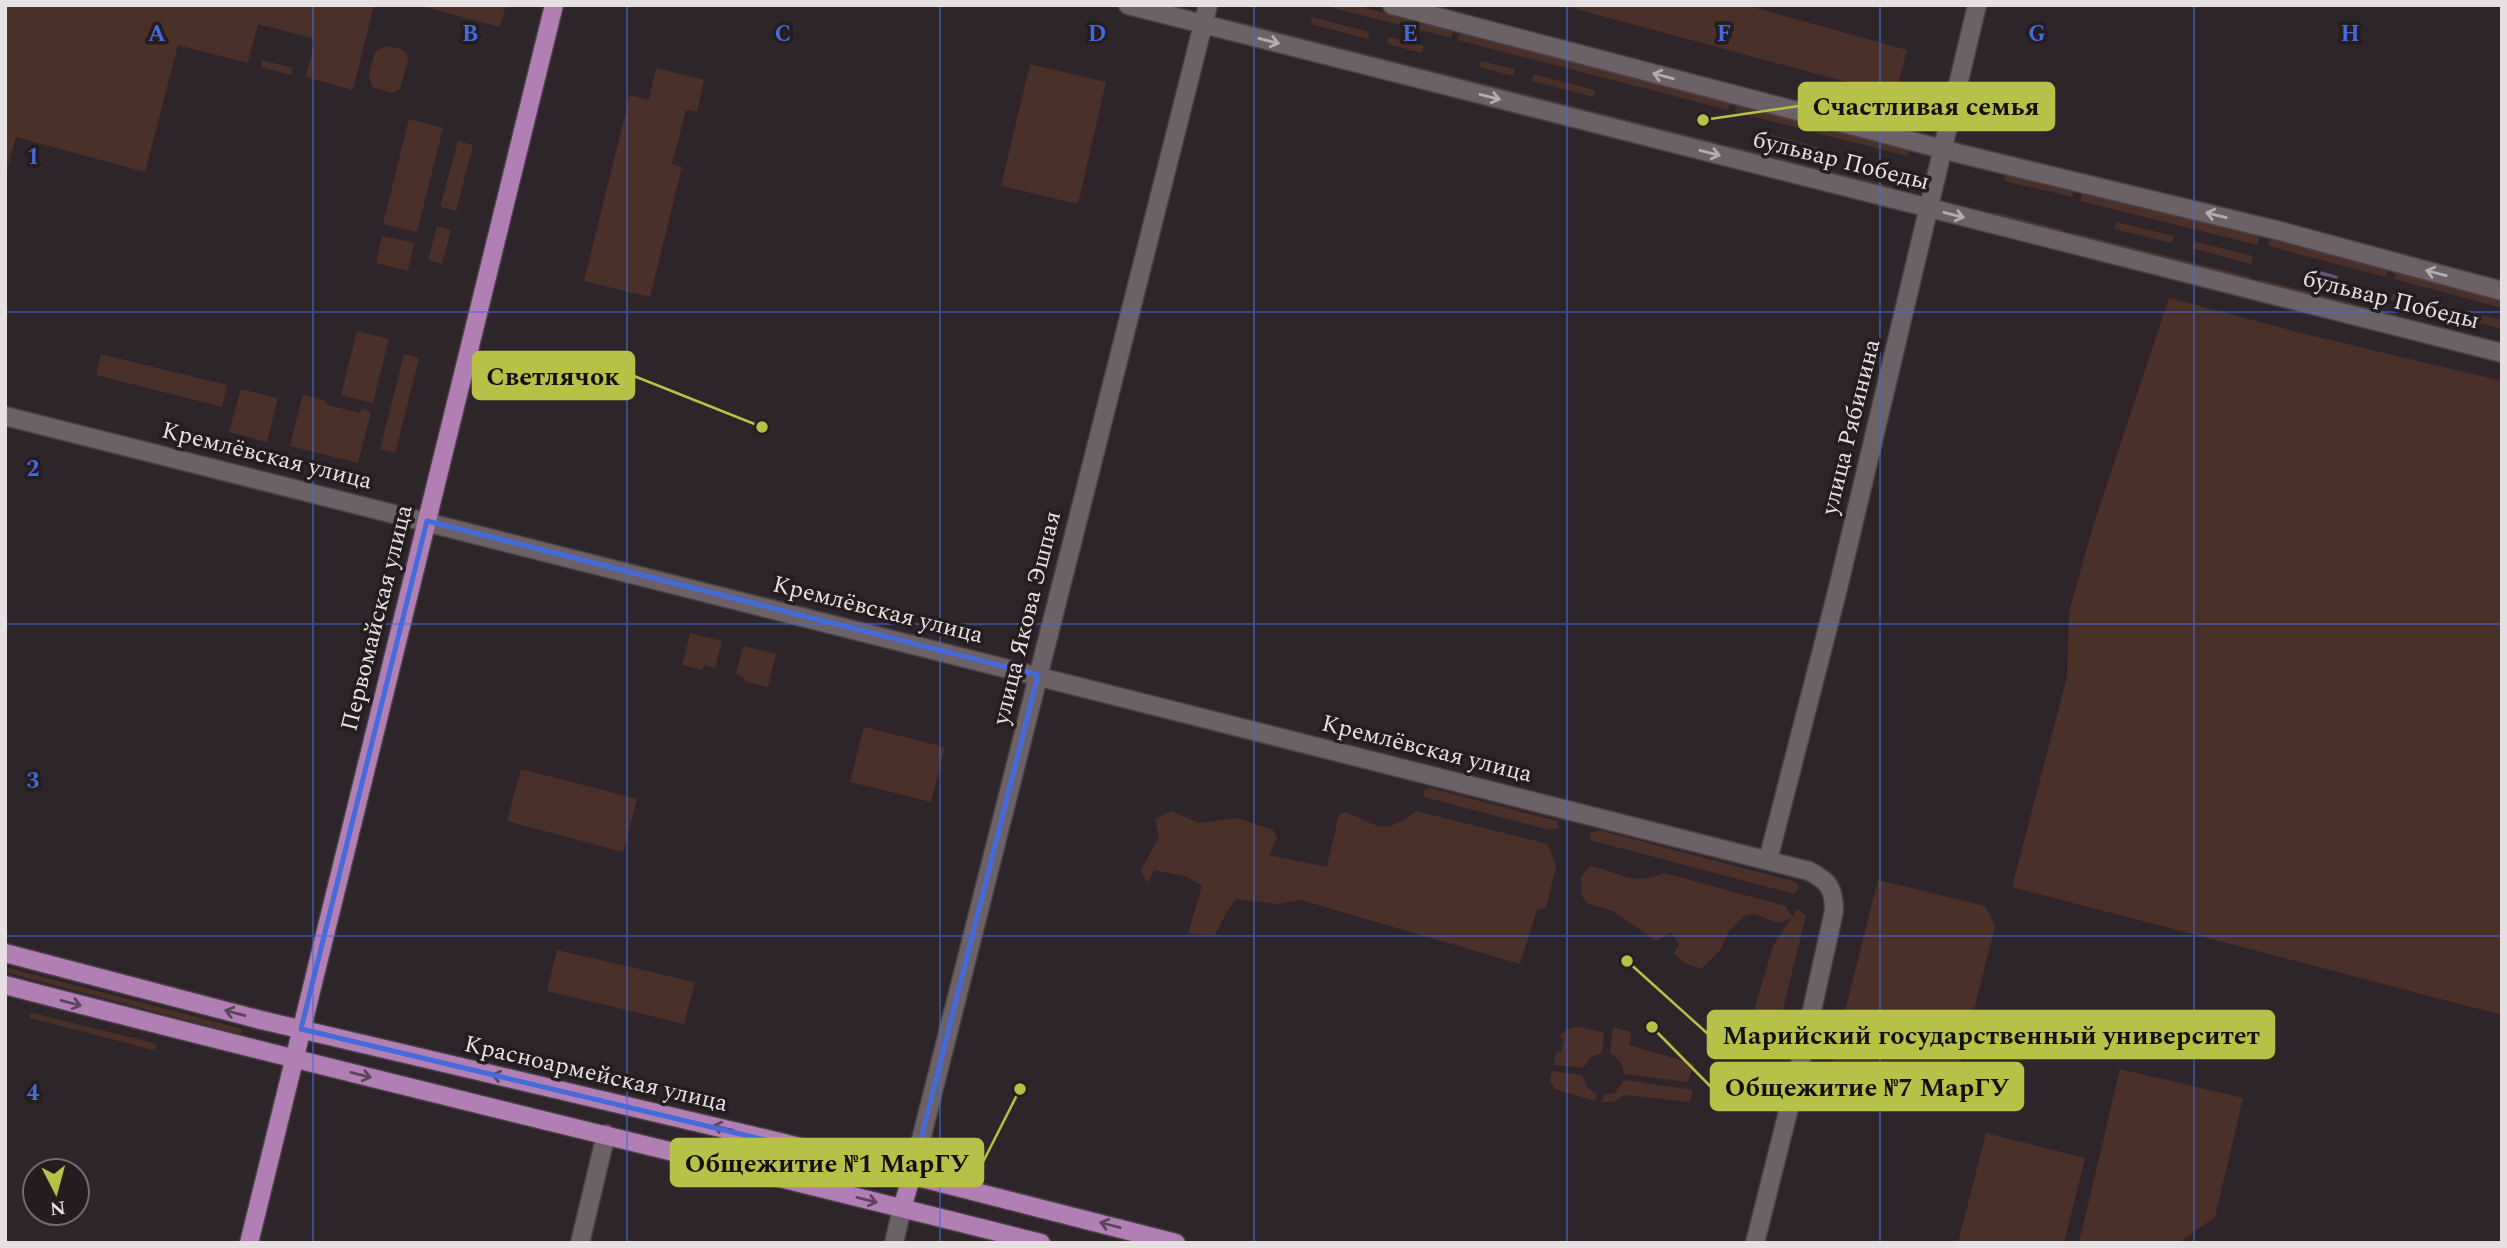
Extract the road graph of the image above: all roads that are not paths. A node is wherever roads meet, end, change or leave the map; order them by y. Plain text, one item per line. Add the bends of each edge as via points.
1 (554, 5) edge
2 (1128, 5) edge
3 (1208, 5) edge
4 (1392, 5) edge
5 (1977, 5) edge
6 (1203, 24) junction
7 (1942, 149) junction
8 (1928, 208) junction
9 (2502, 290) edge
10 (2502, 353) edge
11 (5, 416) edge
12 (427, 521) junction
13 (1038, 676) junction
14 (1768, 860) junction
15 (5, 953) edge
16 (5, 985) edge
17 (301, 1029) junction
18 (294, 1060) junction
19 (606, 1134) junction
20 (912, 1175) junction
21 (902, 1208) junction
22 (249, 1243) edge
23 (580, 1243) edge
24 (894, 1243) edge
25 (1041, 1243) edge
26 (1176, 1243) edge
27 (1755, 1243) edge

1 - 12 main road, Первомайская улица
2 - 6 street, бульвар Победы
3 - 6 street, улица Якова Эшпая
7 -> 4 street, бульвар Победы
5 - 7 street, улица Рябинина
6 -> 8 street, бульвар Победы
6 - 13 street, улица Якова Эшпая
7 - 8 street, улица Рябинина
9 -> 7 street, бульвар Победы
8 -> 10 street, бульвар Победы
8 - 14 street, улица Рябинина
11 - 12 street, Кремлёвская улица
12 - 13 street, Кремлёвская улица
12 - 17 main road, Первомайская улица
13 - 14 street, Кремлёвская улица
13 - 20 street, улица Якова Эшпая
14 - 27 street, Кремлёвская улица via 1824,879 1831,886 1834,911
17 -> 15 main road, Красноармейская улица
16 -> 18 main road
17 - 18 main road, Первомайская улица
20 -> 17 main road, Красноармейская улица
18 -> 19 main road
18 - 22 main road, Первомайская улица
19 -> 21 main road
19 - 23 street
20 - 21 main road, улица Якова Эшпая
26 -> 20 main road, Красноармейская улица
21 - 24 street, улица Якова Эшпая
21 - 25 main road

